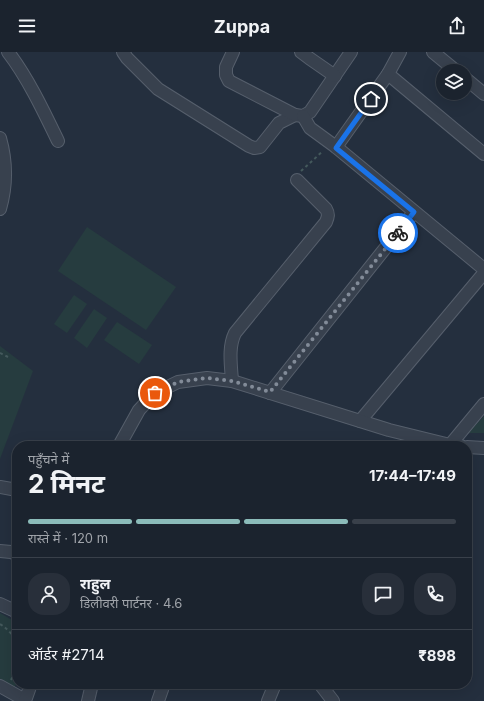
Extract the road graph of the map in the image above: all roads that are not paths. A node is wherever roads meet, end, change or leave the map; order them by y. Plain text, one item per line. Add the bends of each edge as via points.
1 (8, 52) edge
2 (123, 52) edge
3 (233, 52) edge
4 (301, 52) edge
5 (350, 52) edge
6 (400, 52) edge
7 (434, 52) edge
8 (448, 64) edge
9 (388, 74) junction
10 (335, 76) junction
11 (472, 84) edge
12 (484, 94) edge
13 (299, 116) junction
14 (0, 138) edge
15 (58, 141) dead end
16 (333, 145) junction
17 (484, 154) edge
18 (297, 180) road end
19 (0, 209) edge
20 (414, 212) junction
21 (484, 269) edge
22 (484, 274) edge
23 (232, 381) junction
24 (270, 392) junction
25 (484, 404) edge
26 (360, 421) junction
27 (122, 441) edge
28 (434, 441) edge
29 (458, 441) edge
30 (472, 447) edge
31 (484, 448) edge
32 (0, 487) edge
33 (12, 489) edge
34 (0, 551) edge
35 (12, 553) edge
36 (0, 604) edge
37 (12, 610) edge
38 (5, 684) edge
39 (29, 689) edge
40 (91, 689) edge
41 (162, 689) edge
42 (165, 689) edge
43 (273, 689) edge
44 (324, 689) edge
45 (25, 700) edge
46 (88, 701) edge
47 (158, 701) edge
48 (169, 701) edge
49 (268, 701) edge
50 (333, 701) edge

1 - 15 street via 18,65
2 - 13 street via 158,89 254,148 260,148 279,123
3 - 13 street via 226,67 226,75 230,81
4 - 10 street
5 - 10 street
6 - 9 street
7 - 8 street
9 - 16 street
9 - 17 street
10 - 13 street via 310,112
11 - 12 street
13 - 16 street
14 - 19 street via 6,176
16 - 20 street
18 - 23 street via 326,209 328,218 232,338
20 - 21 street
20 - 24 street
22 - 26 street
23 - 24 street
23 - 27 street via 207,378 178,382 155,393 139,410
24 - 26 street
25 - 29 street
26 - 28 street
30 - 31 street
32 - 33 street
34 - 35 street
36 - 37 street
38 - 45 street
39 - 45 street
40 - 46 street
41 - 47 street
42 - 48 street
43 - 49 street
44 - 50 street

